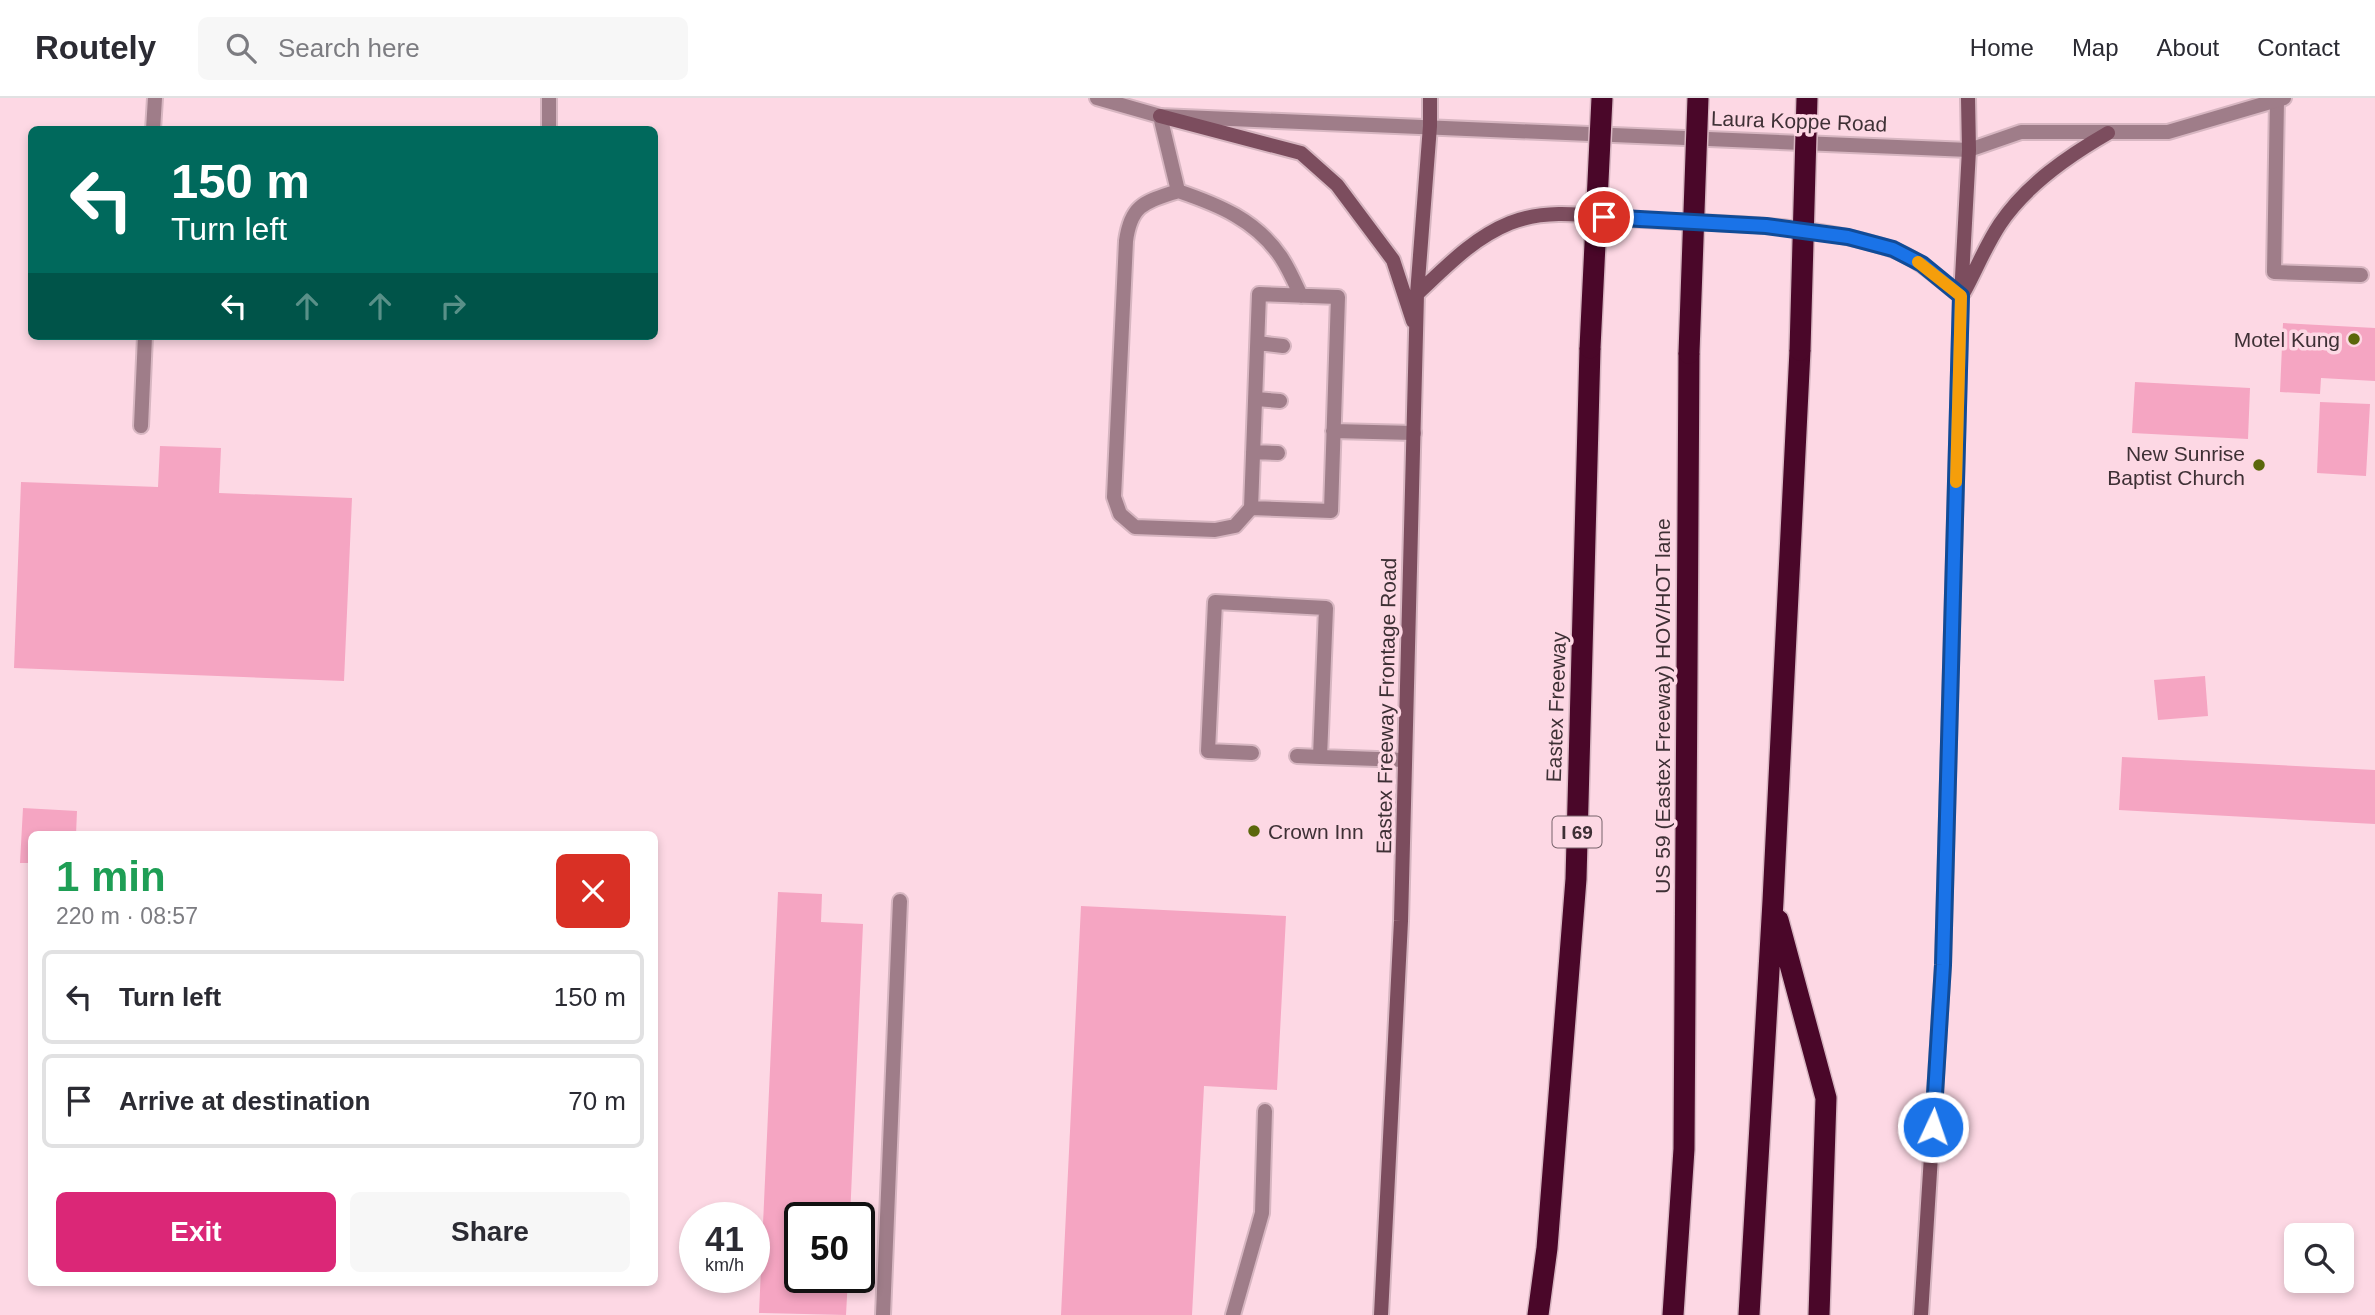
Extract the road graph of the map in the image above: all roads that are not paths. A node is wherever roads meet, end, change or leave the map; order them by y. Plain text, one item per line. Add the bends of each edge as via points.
1 (155, 98) edge
2 (550, 98) edge
3 (1097, 98) edge
4 (1430, 98) edge
5 (1602, 98) edge
6 (1698, 98) edge
7 (1807, 98) edge
8 (1968, 98) edge
9 (2281, 99) edge
10 (1160, 116) junction
11 (153, 126) edge
12 (548, 126) edge
13 (1430, 126) junction
14 (2108, 133) junction
15 (1969, 150) junction
16 (1178, 191) junction
17 (2361, 275) dead end
18 (1417, 294) junction
19 (1301, 296) junction
20 (1961, 296) junction
21 (1416, 331) junction
22 (145, 340) edge
23 (1258, 343) junction
24 (1283, 346) dead end
25 (1256, 399) junction
26 (1280, 401) dead end
27 (141, 426) dead end
28 (1333, 431) junction
29 (1414, 433) junction
30 (1253, 452) junction
31 (1278, 453) dead end
32 (1251, 508) junction
33 (1252, 753) dead end
34 (1297, 755) dead end
35 (1320, 757) junction
36 (1405, 760) junction
37 (900, 901) dead end
38 (1773, 901) junction
39 (1265, 1111) dead end
40 (883, 1315) edge
41 (1233, 1315) edge
42 (1381, 1315) edge
43 (1538, 1315) edge
44 (1673, 1315) edge
45 (1749, 1315) edge
46 (1819, 1315) edge
47 (1921, 1315) edge

1 - 11 street
2 - 12 street
3 - 10 street, Laura Koppe Road
4 - 13 main road, Eastex Freeway Frontage Road
5 - 43 highway, Eastex Freeway / I 69, bridge via 1590,348 1576,879
6 - 44 highway, US 59 (Eastex Freeway) HOV/HOT lane, bridge via 1689,353 1684,1149
7 - 38 highway, bridge via 1800,350
8 - 15 main road
9 - 14 street, Laura Koppe Road via 2168,132
9 - 17 street via 2274,272
10 - 13 street, Laura Koppe Road
10 - 16 street
10 - 21 main road via 1301,153 1337,184 1393,260
13 - 15 street, Laura Koppe Road
13 - 18 main road, Eastex Freeway Frontage Road
14 - 15 street, Laura Koppe Road via 2021,132
14 - 20 main road via 2075,152 2026,193 2000,224
15 - 20 main road
16 - 19 street via 1218,204 1251,224 1281,257
16 - 32 street via 1143,203 1129,221 1114,497 1120,514 1135,527 1215,530 1235,526
18 - 20 main road via 1470,245 1511,223 1560,213 1766,226 1848,237 1893,249 1922,264
18 - 21 main road, Eastex Freeway Frontage Road
19 - 23 street via 1259,294
19 - 28 street via 1338,298 1329,348 1328,404
20 - 47 main road via 1943,965
21 - 29 main road, Eastex Freeway Frontage Road
22 - 27 street
23 - 24 street
23 - 25 street
25 - 26 street
25 - 30 street
28 - 29 street
28 - 32 street via 1326,455 1331,512
29 - 36 main road, Eastex Freeway Frontage Road
30 - 31 street
30 - 32 street
33 - 35 street via 1208,751 1215,602 1326,608
34 - 35 street
35 - 36 street
36 - 42 main road, Eastex Freeway Frontage Road
37 - 40 street
38 - 45 highway
38 - 46 highway via 1826,1098
39 - 41 street via 1262,1213

